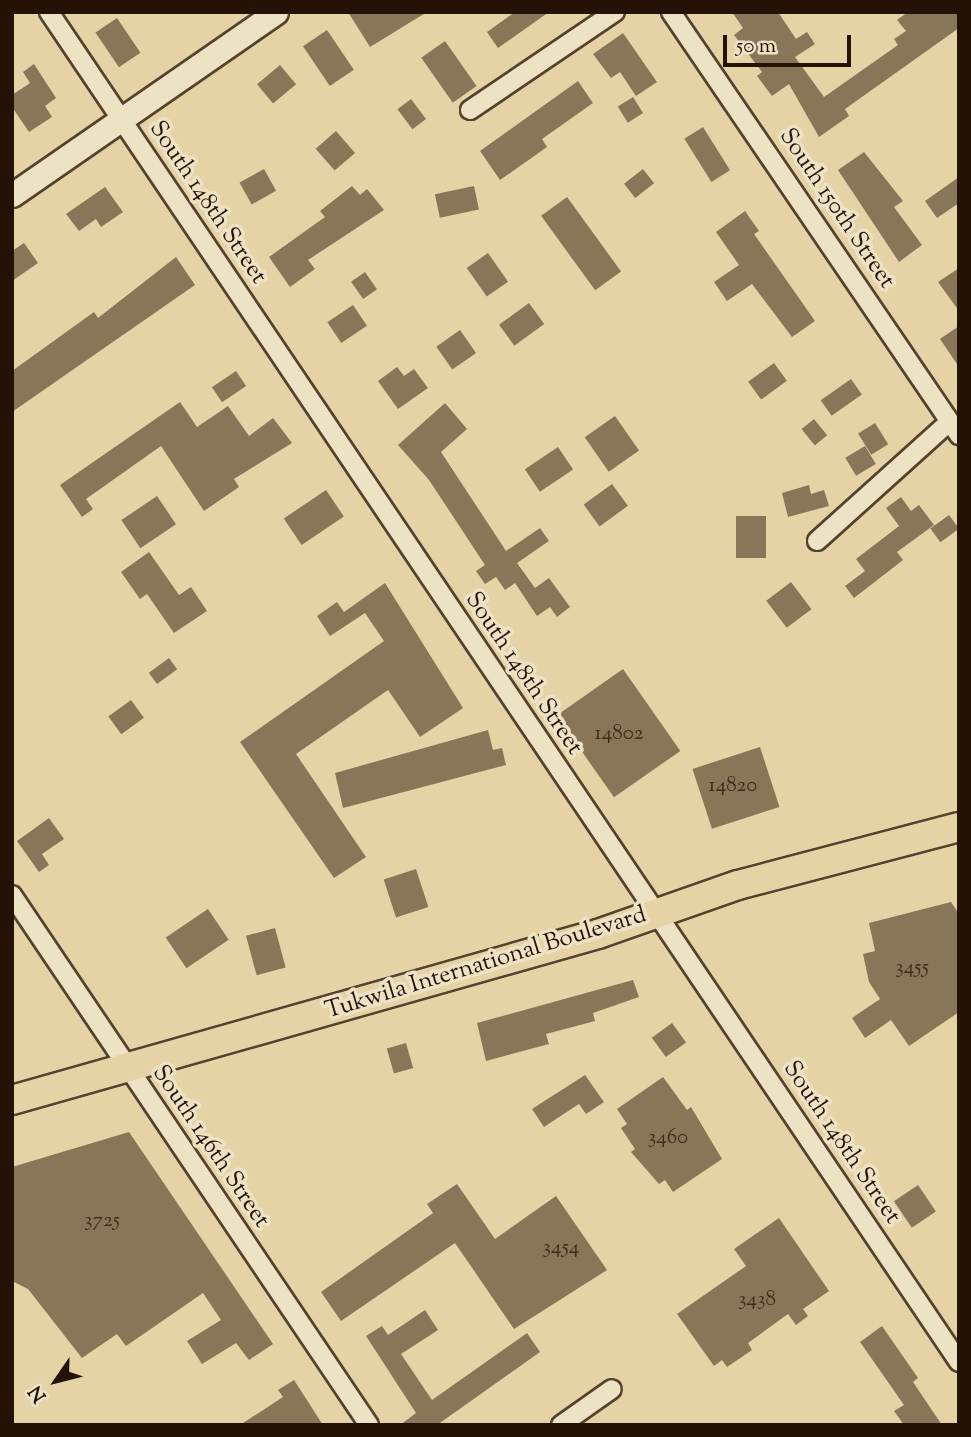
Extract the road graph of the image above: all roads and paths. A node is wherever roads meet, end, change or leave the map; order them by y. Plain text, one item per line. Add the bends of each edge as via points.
1 (49, 12) edge
2 (276, 12) edge
3 (615, 12) edge
4 (671, 12) edge
5 (470, 110) dead end
6 (121, 118) junction
7 (12, 195) edge
8 (954, 428) edge
9 (817, 541) dead end
10 (959, 827) edge
11 (12, 895) edge
12 (655, 913) junction
13 (127, 1069) junction
14 (12, 1100) edge
15 (959, 1362) edge
16 (612, 1389) dead end
17 (369, 1425) edge
18 (561, 1425) edge

1 - 6 street, South 148th Street
2 - 6 street
3 - 5 street
4 - 8 street, South 150th Street
6 - 7 street
6 - 12 street, South 148th Street
8 - 9 street
10 - 12 main road, Tukwila International Boulevard via 738,885
11 - 13 street, South 146th Street
12 - 13 main road, Tukwila International Boulevard via 598,934
12 - 15 street, South 148th Street
13 - 14 main road, Tukwila International Boulevard
13 - 17 street, South 146th Street
16 - 18 street

